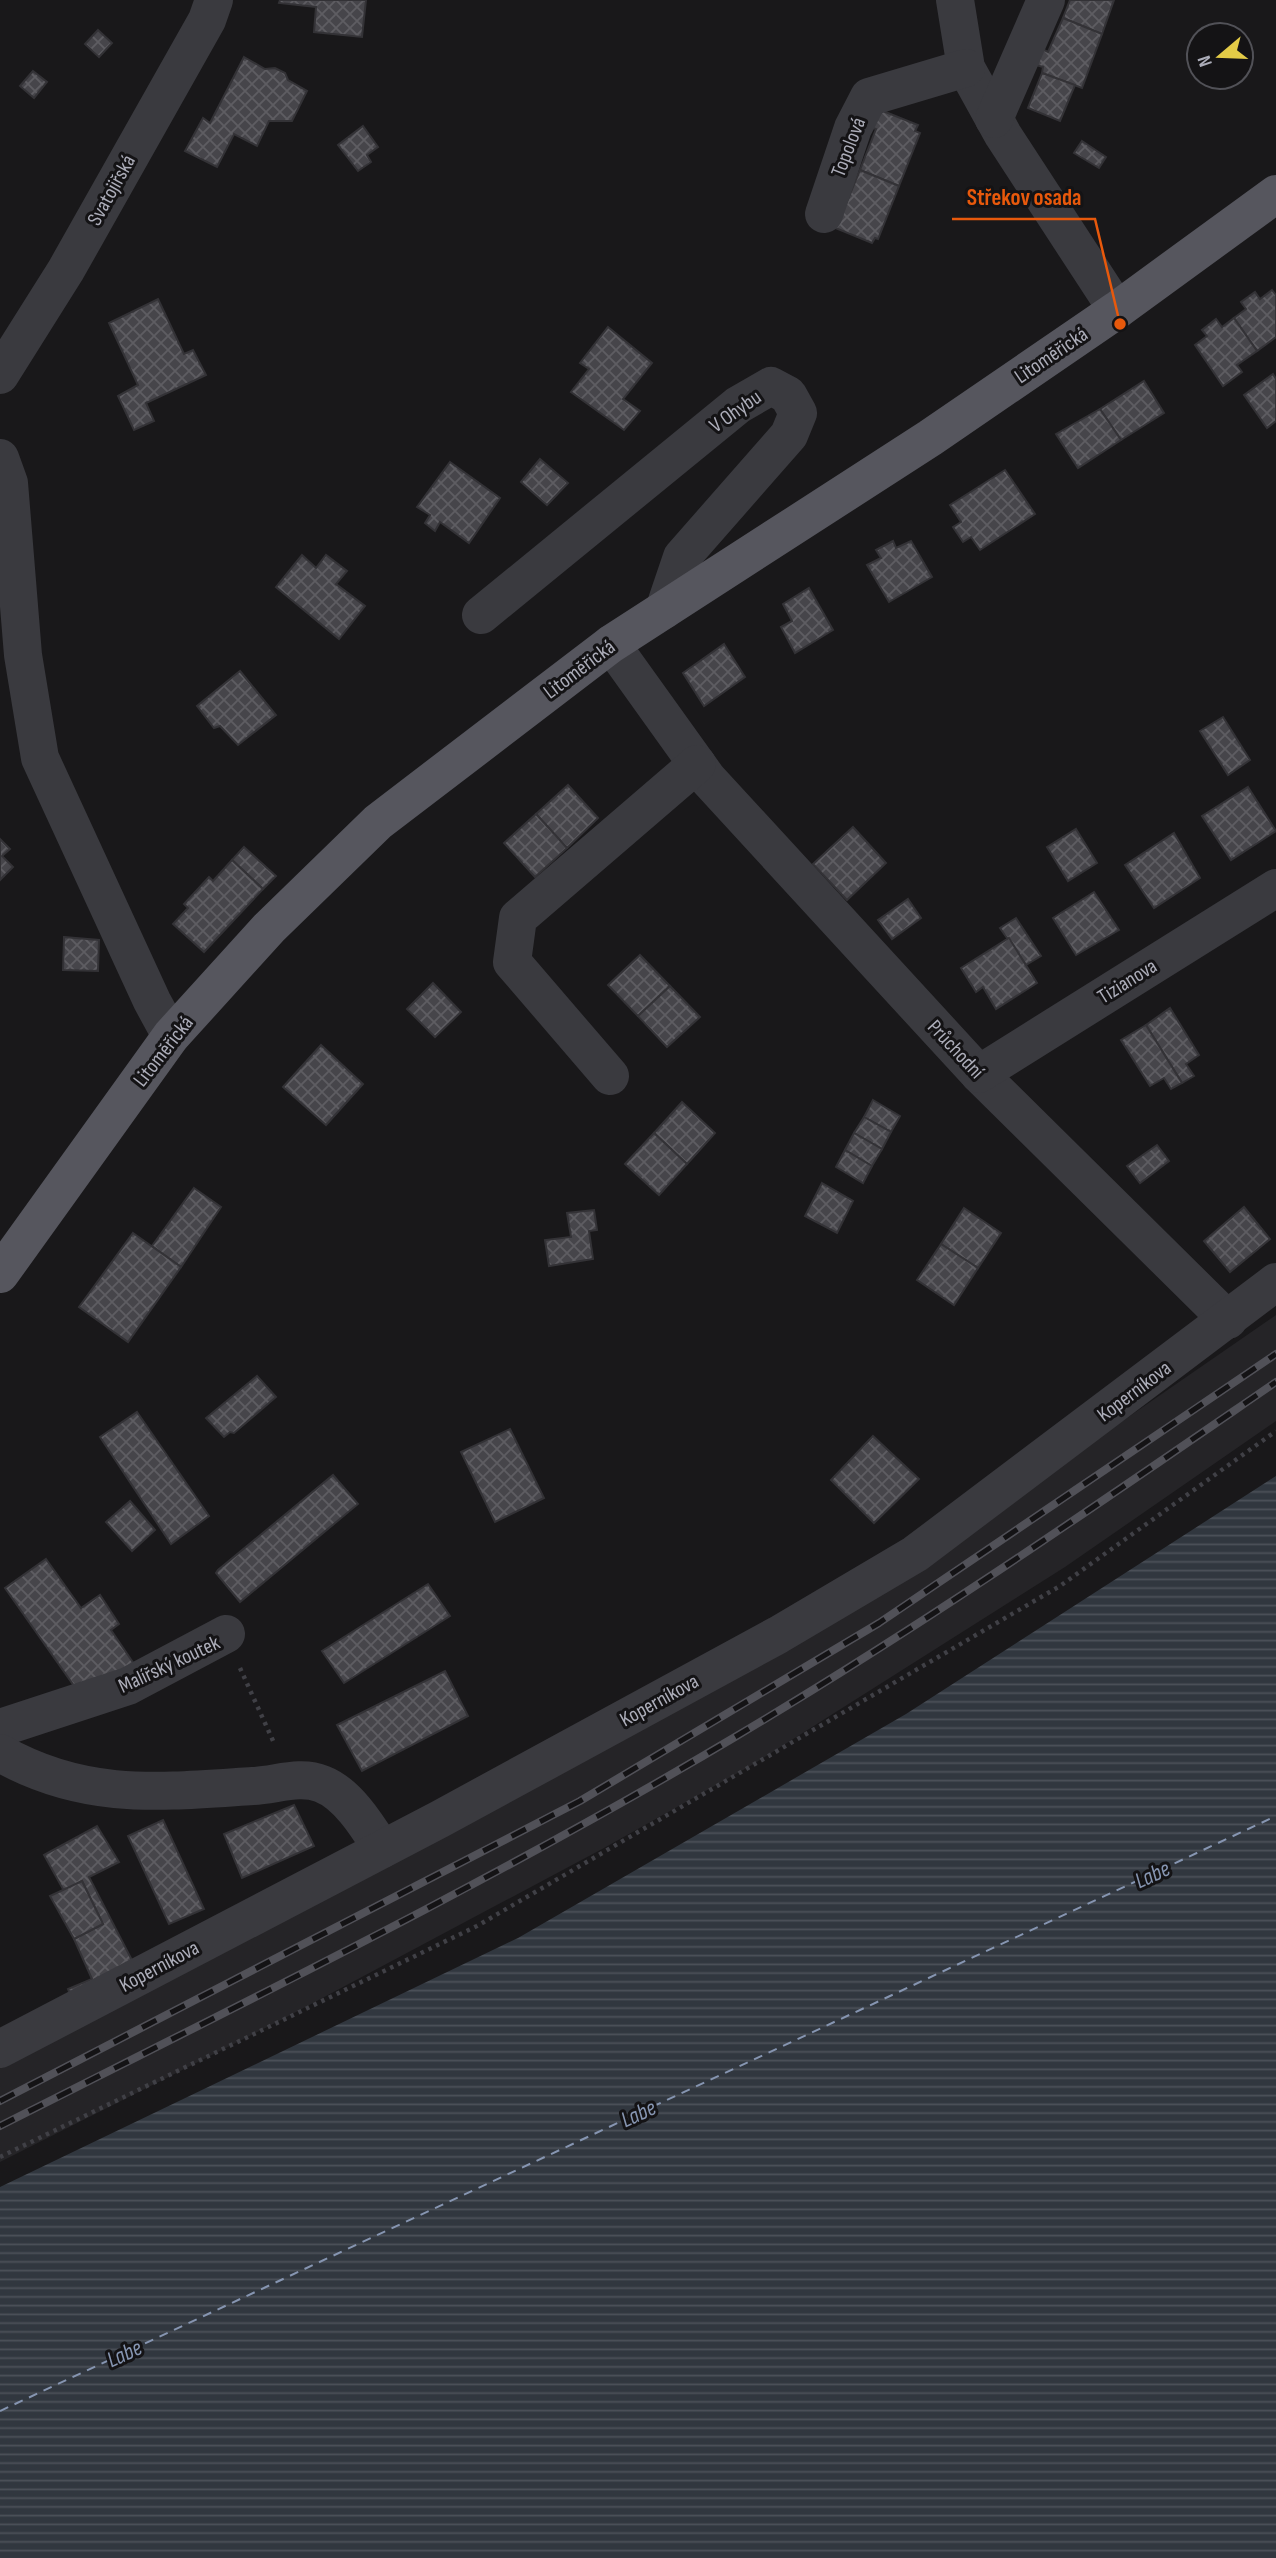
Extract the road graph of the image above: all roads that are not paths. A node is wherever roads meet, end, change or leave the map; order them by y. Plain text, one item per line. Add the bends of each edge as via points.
1 (214, 0) edge
2 (955, 0) edge
3 (1046, 0) edge
4 (966, 68) junction
5 (994, 119) junction
6 (1276, 194) edge
7 (824, 214) dead end
8 (1117, 310) junction
9 (0, 375) edge
10 (0, 458) edge
11 (664, 610) junction
12 (481, 615) dead end
13 (611, 644) junction
14 (697, 764) junction
15 (1276, 888) edge
16 (171, 1036) junction
17 (979, 1074) junction
18 (610, 1076) dead end
19 (0, 1274) edge
20 (1276, 1282) edge
21 (1228, 1320) junction
22 (226, 1634) road end
23 (0, 1728) edge
24 (0, 1752) edge
25 (382, 1849) junction
26 (0, 2049) edge

1 - 9 street, Svatojiřská via 207,20 72,258
2 - 4 street
3 - 5 street
4 - 5 street
4 - 7 street, Topolová via 869,97 853,128
5 - 8 street
6 - 8 main road, Litoměřická
8 - 11 main road, Litoměřická
10 - 16 street via 9,483 23,655 40,758
11 - 12 street, V Ohybu via 682,557 789,435 798,413 788,395 771,386 738,405
11 - 13 main road, Litoměřická
13 - 14 street, Průchodní
13 - 16 main road, Litoměřická via 378,822 269,928
14 - 17 street, Průchodní
14 - 18 street via 518,918 512,962
15 - 17 street, Tizianova
16 - 19 main road, Litoměřická
17 - 21 street, Průchodní
20 - 21 street, Koperníkova
21 - 25 street, Koperníkova via 915,1554 778,1635
22 - 23 street, Malířský koutek via 128,1686
24 - 25 street via 47,1776 90,1788 176,1792 297,1780 323,1784 359,1813
25 - 26 street, Koperníkova

